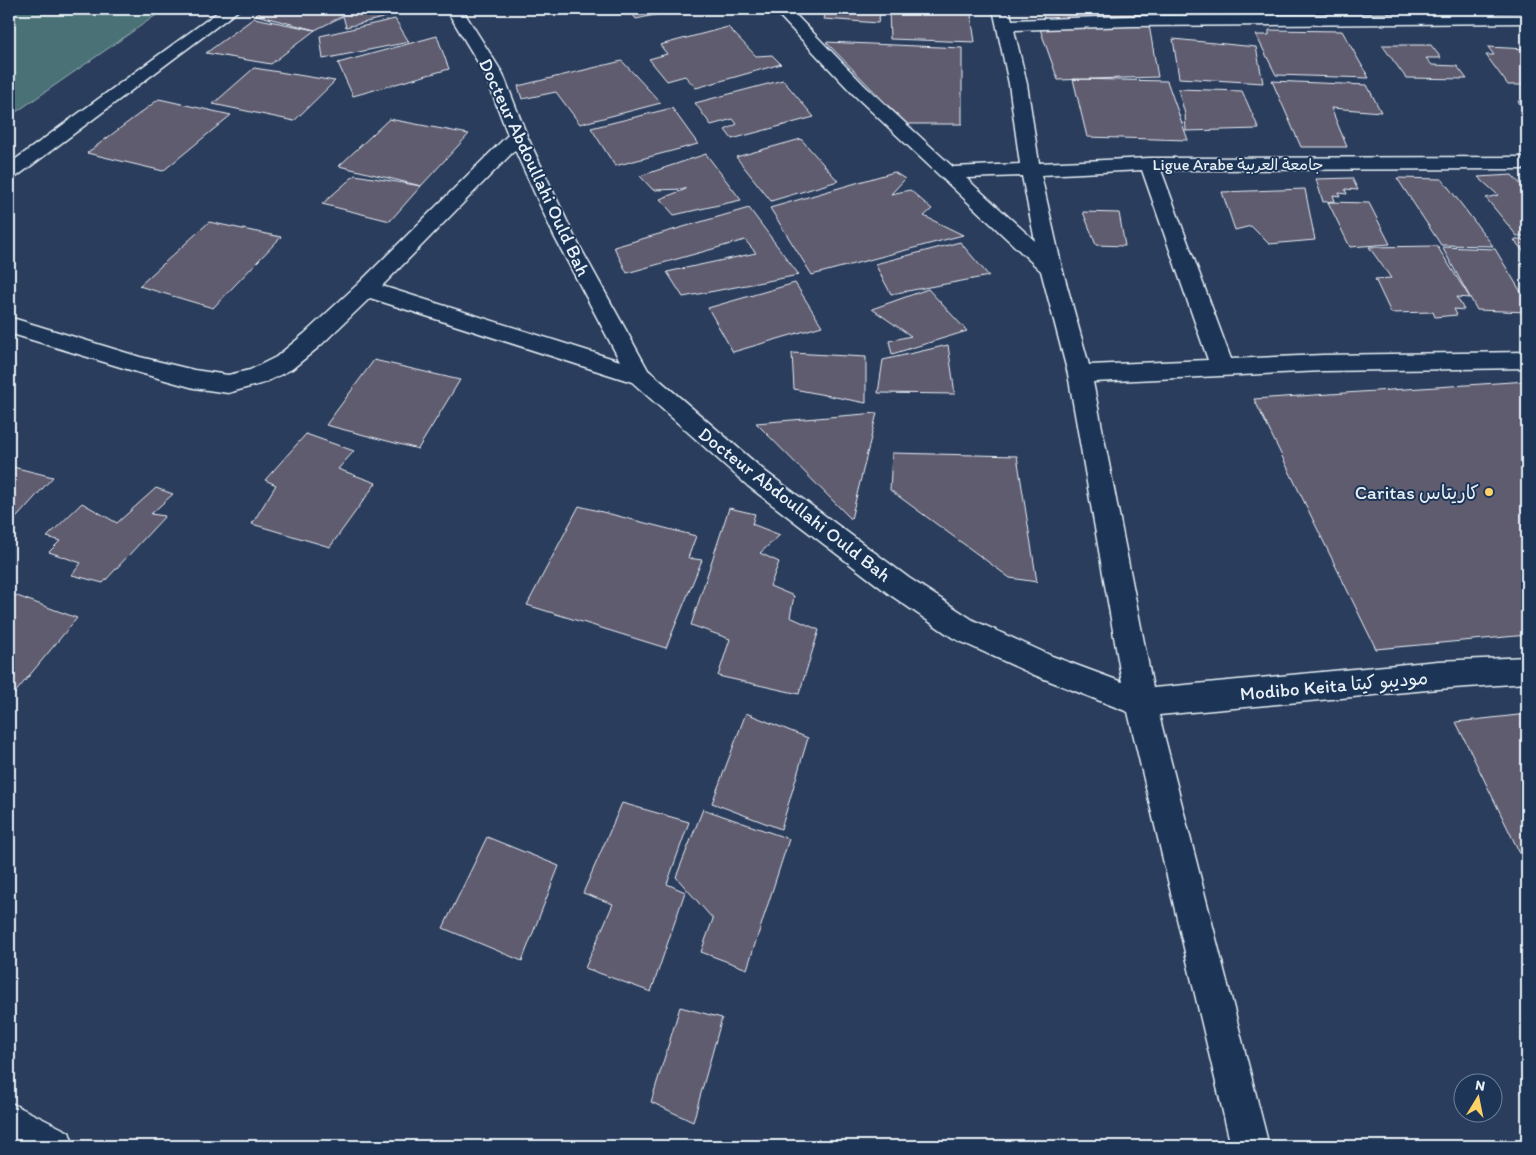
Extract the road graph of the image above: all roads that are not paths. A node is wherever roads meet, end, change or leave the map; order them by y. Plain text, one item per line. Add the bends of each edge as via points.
1 (232, 9) edge
2 (454, 9) edge
3 (781, 9) edge
4 (1004, 17) edge
5 (1527, 18) edge
6 (518, 136) junction
7 (1527, 163) edge
8 (1150, 164) junction
9 (1030, 169) junction
10 (9, 173) edge
11 (948, 173) junction
12 (1051, 268) junction
13 (366, 289) junction
14 (9, 325) edge
15 (1527, 360) edge
16 (1223, 368) junction
17 (1080, 374) junction
18 (640, 376) junction
19 (1527, 670) edge
20 (1141, 703) junction
21 (9, 1121) edge
22 (55, 1146) edge
23 (1250, 1146) edge

1 - 10 street
2 - 6 street, Docteur Abdoullahi Ould Bah via 494,74
3 - 11 street via 859,90
4 - 5 street via 1130,21
4 - 9 street via 1018,84
6 - 13 street
6 - 18 street, Docteur Abdoullahi Ould Bah via 564,236
7 - 8 street, Ligue Arabe جامعة العربية
8 - 9 street, Ligue Arabe جامعة العربية
8 - 16 street
9 - 11 street, Ligue Arabe جامعة العربية
9 - 12 street
11 - 12 street
12 - 17 street
13 - 14 street via 284,363 256,377 228,384 140,365
13 - 18 street
15 - 16 street
16 - 17 street
17 - 20 street
18 - 20 street, Docteur Abdoullahi Ould Bah via 757,478 899,586 964,629 1042,665
19 - 20 street, Modibo Keita موديبو كيتا via 1438,675
20 - 23 street
21 - 22 street

